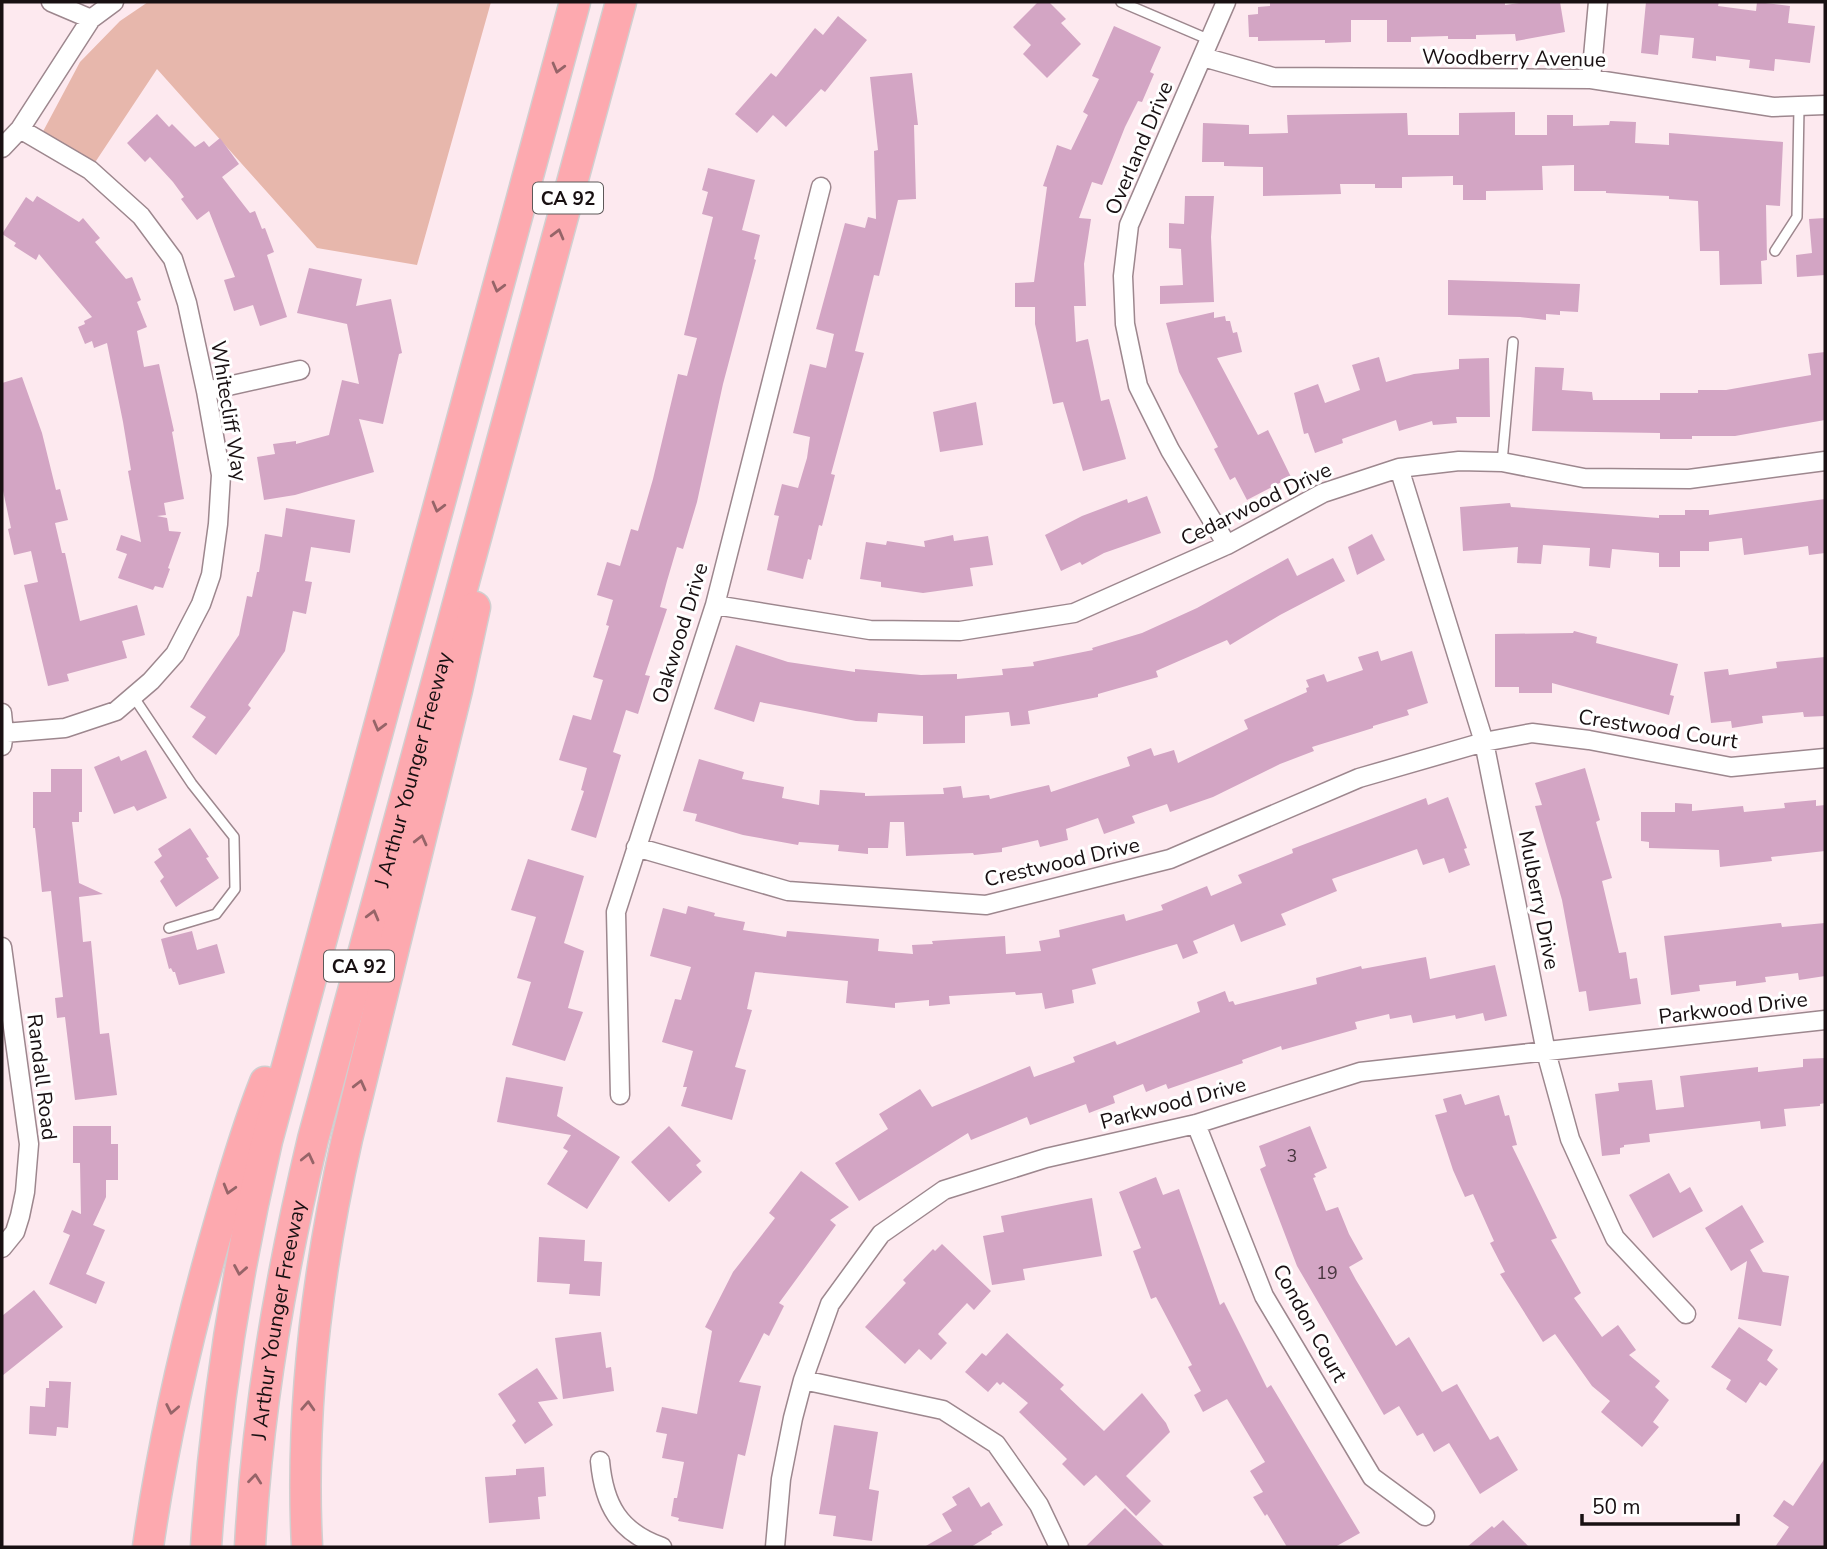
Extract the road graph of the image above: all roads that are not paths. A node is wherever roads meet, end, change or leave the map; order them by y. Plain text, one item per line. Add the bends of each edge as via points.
1 (51, 2) edge
2 (114, 2) edge
3 (575, 2) edge
4 (621, 2) edge
5 (1121, 2) edge
6 (1226, 2) edge
7 (1598, 2) edge
8 (91, 19) junction
9 (1206, 49) junction
10 (1591, 79) junction
11 (1825, 105) edge
12 (1798, 108) junction
13 (20, 129) junction
14 (2, 148) edge
15 (821, 187) dead end
16 (1775, 251) dead end
17 (1513, 342) dead end
18 (300, 370) dead end
19 (206, 391) junction
20 (514, 394) junction
21 (1825, 461) edge
22 (1502, 462) junction
23 (1399, 468) junction
24 (1227, 545) junction
25 (715, 605) junction
26 (133, 696) junction
27 (2, 713) edge
28 (3, 740) edge
29 (1483, 742) junction
30 (1825, 758) edge
31 (636, 847) junction
32 (169, 928) dead end
33 (2, 947) edge
34 (314, 965) junction
35 (1825, 1020) edge
36 (1546, 1052) junction
37 (620, 1095) dead end
38 (1196, 1124) junction
39 (2, 1248) edge
40 (1686, 1314) dead end
41 (803, 1380) junction
42 (600, 1461) dead end
43 (1425, 1517) dead end
44 (148, 1547) edge
45 (206, 1547) edge
46 (250, 1547) edge
47 (307, 1547) edge
48 (662, 1547) edge
49 (775, 1547) edge
50 (1059, 1547) edge

1 - 8 street
2 - 8 street
3 -> 34 highway, J Arthur Younger Freeway / CA 92
20 -> 4 highway, J Arthur Younger Freeway / CA 92
5 - 9 lane
6 - 9 street, Overland Drive
7 - 10 street
8 - 13 street
9 - 10 street, Woodberry Avenue via 1273,78
9 - 24 street, Overland Drive via 1129,225 1123,276 1125,324 1138,386
10 - 12 street, Woodberry Avenue
11 - 12 street, Woodberry Avenue
12 - 16 lane via 1797,217
13 - 14 street
13 - 19 street, Whitecliff Way via 90,170 141,216 173,259
15 - 25 street, Oakwood Drive
17 - 22 lane
18 - 19 street
19 - 26 street, Whitecliff Way via 221,475 211,575 175,654
46 -> 20 highway, J Arthur Younger Freeway / CA 92 via 270,1360 302,1183
47 -> 20 highway via 308,1407 327,1236 346,1139 470,636
21 - 22 street, Cedarwood Drive via 1689,479 1584,478
22 - 23 street, Cedarwood Drive
23 - 24 street, Cedarwood Drive via 1323,493
23 - 29 street, Mulberry Drive
24 - 25 street, Cedarwood Drive via 1074,613 960,631 870,630
25 - 31 street, Oakwood Drive
26 - 28 street, Whitecliff Way via 116,710 65,728
26 - 32 lane via 234,837 235,889 216,914
27 - 28 street
29 - 30 street, Crestwood Court via 1532,733 1731,767
29 - 31 street, Crestwood Drive via 1359,778 1170,859 986,905 788,891
29 - 36 street, Mulberry Drive
31 - 37 street, Oakwood Drive via 616,912
33 - 39 street, Randall Road via 29,1144 20,1216
34 -> 44 highway via 262,1089 208,1262 174,1398
34 -> 45 highway, J Arthur Younger Freeway / CA 92 via 267,1141 239,1274 219,1409
35 - 36 street, Parkwood Drive
36 - 38 street, Parkwood Drive via 1360,1072
36 - 40 street, Mulberry Drive via 1570,1139 1615,1238
38 - 41 street, Parkwood Drive via 1046,1158 944,1190 881,1234 830,1304
38 - 43 street, Condon Court via 1264,1296 1372,1477
41 - 49 street, Parkwood Drive via 781,1479
41 - 50 street via 943,1410 986,1437 996,1444 1039,1505
42 - 48 street via 607,1500 622,1524 646,1542

